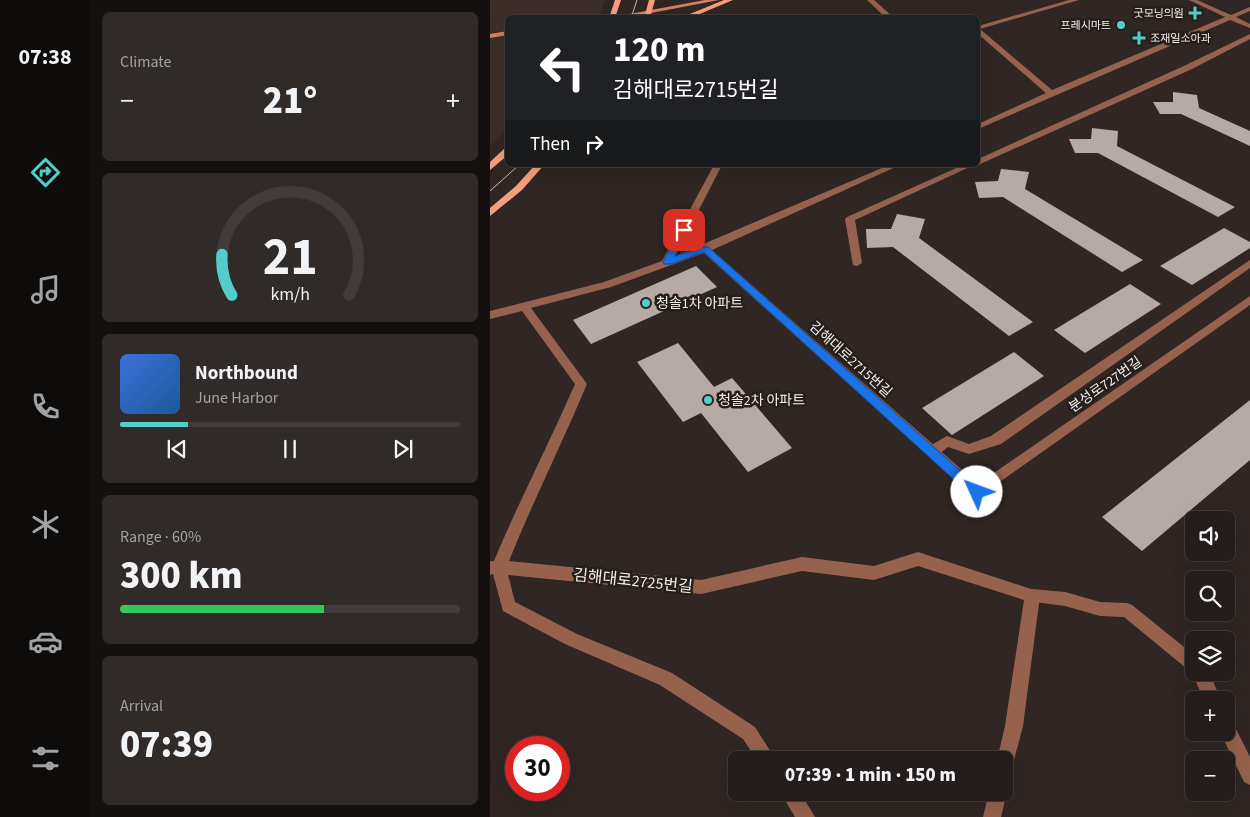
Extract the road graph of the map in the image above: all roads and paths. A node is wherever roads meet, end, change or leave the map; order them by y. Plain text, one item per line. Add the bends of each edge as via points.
1 (618, 0) edge
2 (652, 0) edge
3 (716, 0) edge
4 (730, 0) edge
5 (870, 0) edge
6 (1076, 0) edge
7 (1192, 0) edge
8 (1250, 9) edge
9 (613, 15) edge
10 (648, 15) edge
11 (691, 15) edge
12 (888, 15) edge
13 (1230, 18) junction
14 (1250, 26) edge
15 (980, 29) edge
16 (980, 32) edge
17 (505, 34) edge
18 (490, 36) edge
19 (1250, 36) edge
20 (1052, 93) junction
21 (980, 126) edge
22 (505, 153) edge
23 (980, 161) edge
24 (490, 167) edge
25 (538, 167) edge
26 (717, 167) edge
27 (891, 167) edge
28 (965, 167) edge
29 (490, 213) edge
30 (705, 249) junction
31 (668, 262) junction
32 (857, 263) dead end
33 (1250, 263) edge
34 (1250, 300) edge
35 (524, 306) junction
36 (490, 315) edge
37 (933, 451) junction
38 (977, 492) joint
39 (494, 567) edge
40 (1032, 596) junction
41 (1185, 658) edge
42 (1233, 741) edge
43 (761, 751) edge
44 (1008, 751) edge
45 (1250, 776) edge
46 (795, 801) edge
47 (996, 801) edge
48 (806, 817) edge
49 (992, 817) edge

1 - 9 main road
2 - 10 main road
3 - 10 main road
4 - 11 main road
5 - 12 street
6 - 15 street
7 - 13 street
8 - 13 street
13 - 14 street
13 - 20 street
16 - 20 street
17 - 18 main road
19 - 23 street
20 - 21 street
22 - 24 main road
25 - 29 main road
26 - 31 street
27 - 30 street
28 - 32 street via 850,218
30 - 31 street
30 - 37 street, 김해대로2715번길
31 - 35 street via 607,285
33 - 37 street via 996,440 969,449 947,441
34 - 38 street, 분성로727번길
35 - 36 street
35 - 39 street via 581,384
37 - 38 street, 김해대로2715번길
39 - 40 street, 김해대로2725번길 via 701,587 802,564 874,573 918,560
39 - 43 street via 508,606 571,639 666,679 749,733
40 - 41 street, 김해대로2725번길 via 1065,599 1100,609 1127,610
40 - 44 street
42 - 45 street
46 - 48 street
47 - 49 street

